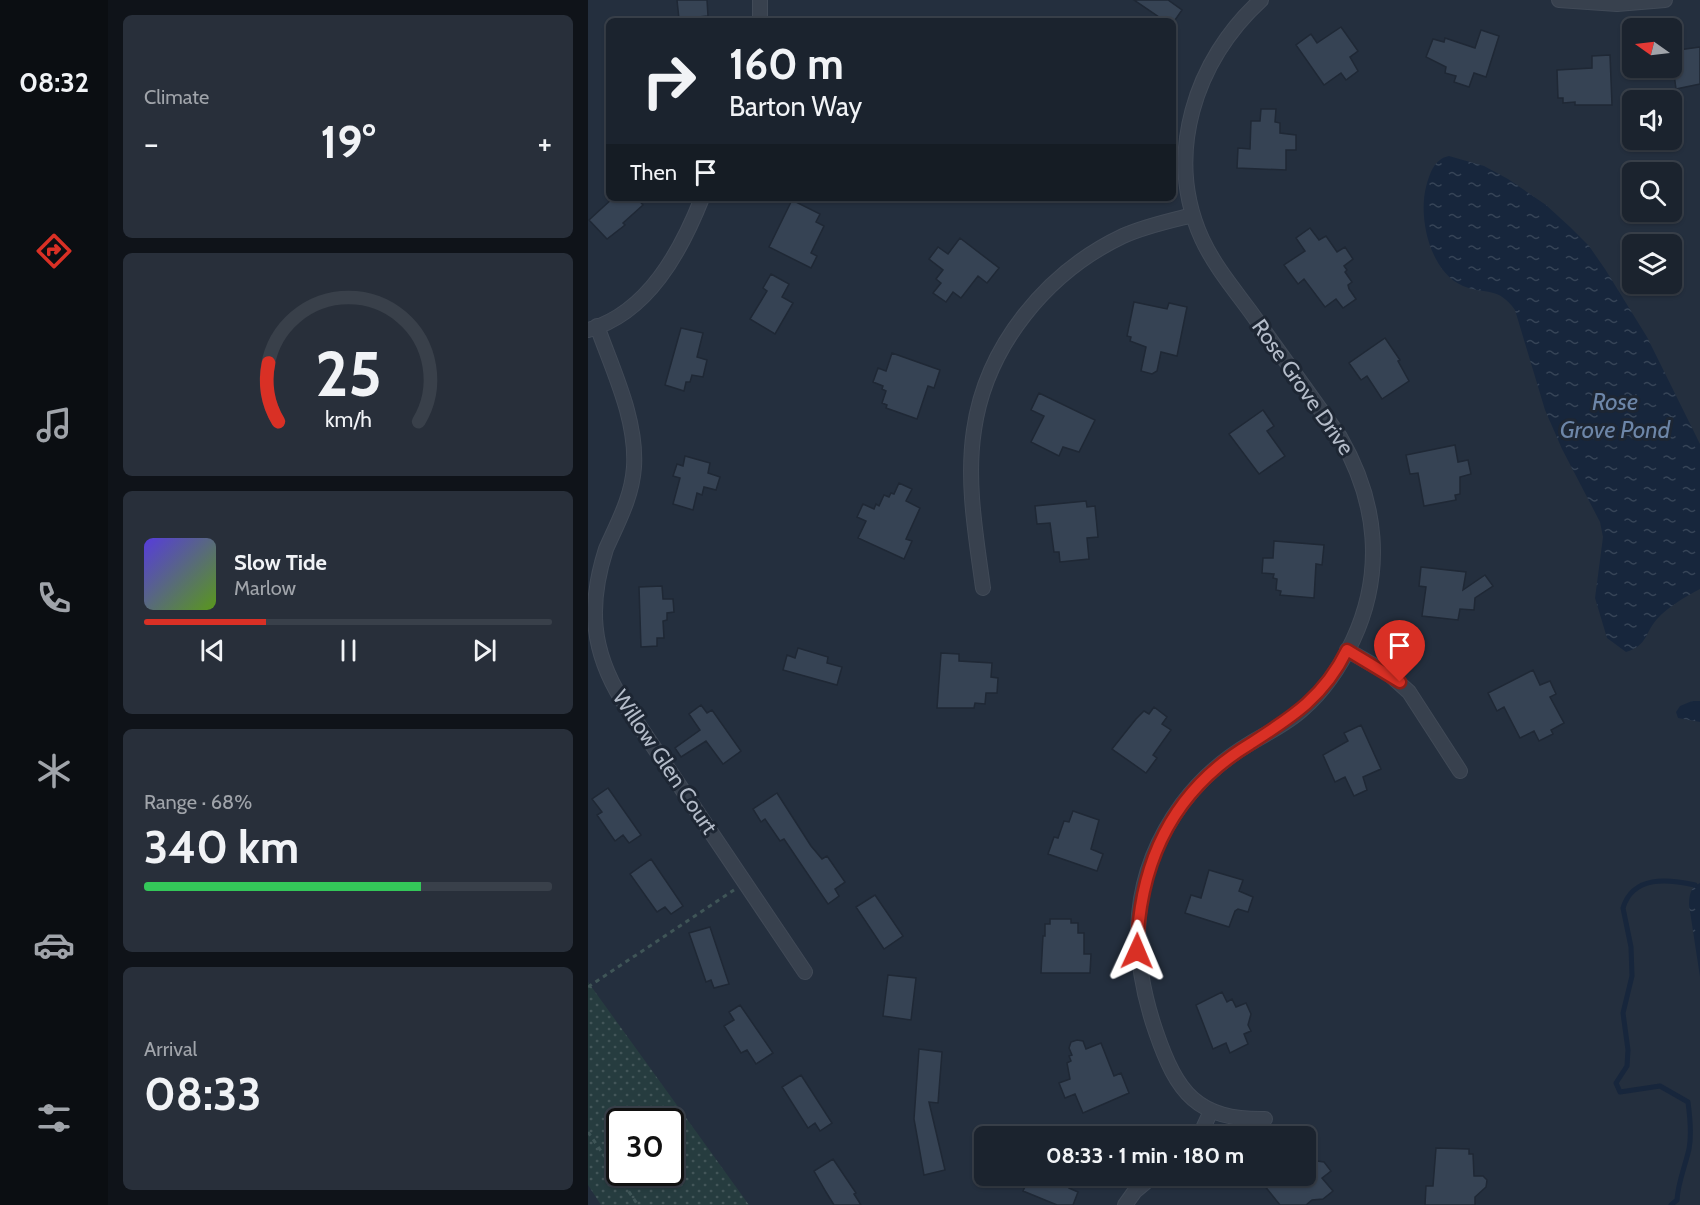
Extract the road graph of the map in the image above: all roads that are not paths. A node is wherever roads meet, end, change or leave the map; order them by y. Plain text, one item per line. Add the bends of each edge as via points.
1 (760, 0) edge
2 (1261, 0) edge
3 (1559, 0) edge
4 (1665, 0) edge
5 (760, 18) edge
6 (701, 201) edge
7 (1193, 215) junction
8 (593, 328) edge
9 (983, 588) dead end
10 (1347, 650) junction
11 (1460, 771) dead end
12 (805, 972) dead end
13 (1211, 1111) junction
14 (1265, 1119) dead end
15 (1204, 1126) edge
16 (1141, 1186) edge
17 (1125, 1205) edge

1 - 5 street
2 - 7 street, Rose Grove Drive via 1221,45 1193,103 1186,150
3 - 4 street via 1617,4
6 - 8 street via 677,254 662,276 641,297
7 - 9 street via 1139,230 1086,257 1047,288 1004,346 985,384 972,452 972,493
7 - 10 street, Rose Grove Drive via 1211,254 1340,437 1364,486 1373,530 1373,573 1361,620
8 - 12 street, Willow Glen Court via 630,418 634,460 630,492 596,574 591,621 594,644 622,700
10 - 11 street via 1405,687
10 - 13 street, Rose Grove Drive via 1302,711 1230,758 1199,785 1173,817 1148,871 1138,911 1137,951 1143,992 1174,1076 1192,1099
13 - 14 street, Rose Grove Drive via 1231,1118
13 - 15 street
16 - 17 street

